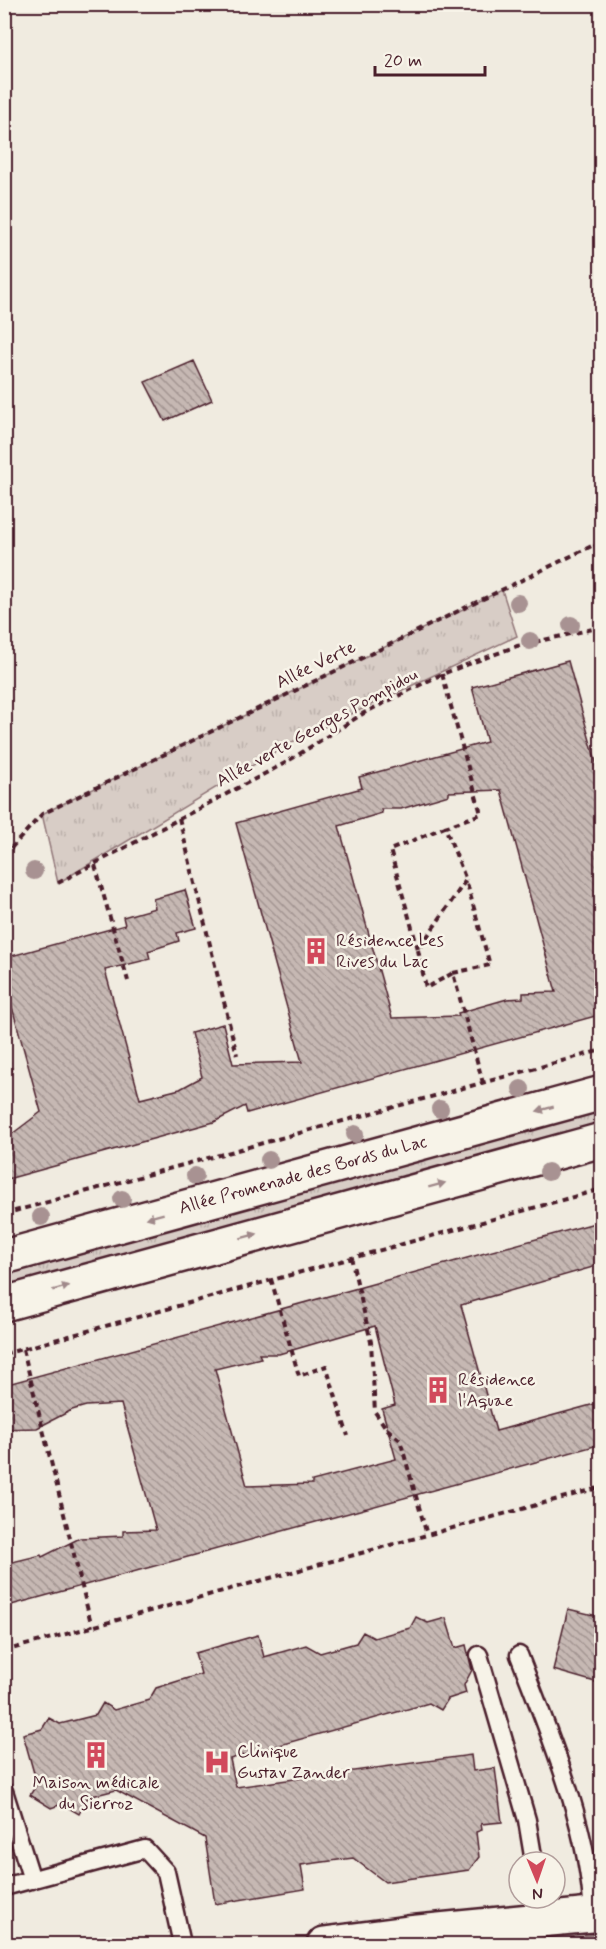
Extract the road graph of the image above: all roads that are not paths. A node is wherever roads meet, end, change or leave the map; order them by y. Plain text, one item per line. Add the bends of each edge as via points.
1 (602, 1093) edge
2 (602, 1140) edge
3 (4, 1257) edge
4 (4, 1304) edge
5 (479, 1655) dead end
6 (519, 1655) dead end
7 (4, 1791) edge
8 (532, 1850) edge
9 (32, 1880) junction
10 (4, 1887) edge
11 (597, 1914) edge
12 (182, 1944) edge
13 (324, 1944) edge

1 -> 3 street, Allée Promenade des Bords du Lac
4 -> 2 street
5 - 8 lane via 527,1820
6 - 11 lane via 562,1767
7 - 9 lane
9 - 10 lane
9 - 12 lane via 145,1849 166,1872
11 - 13 street via 540,1914

